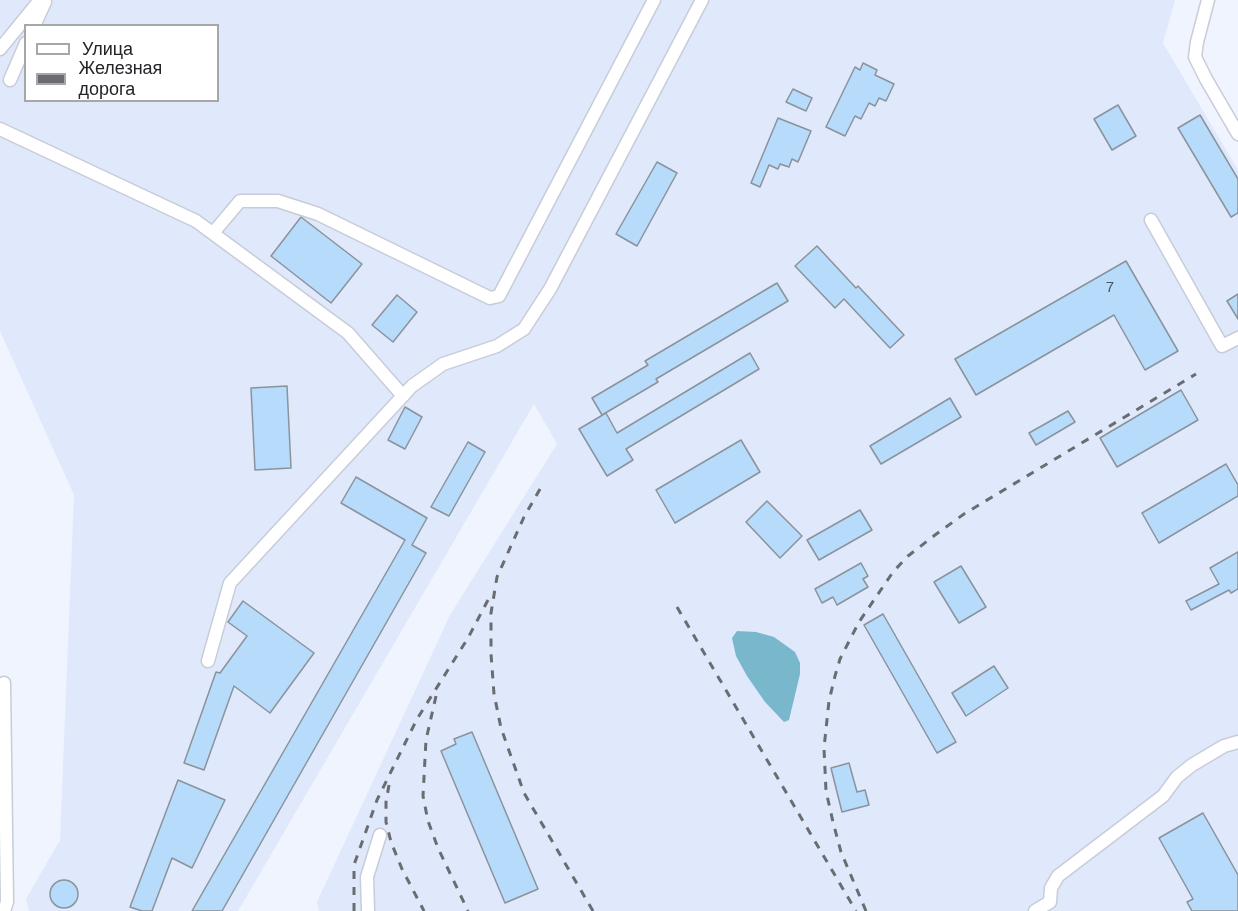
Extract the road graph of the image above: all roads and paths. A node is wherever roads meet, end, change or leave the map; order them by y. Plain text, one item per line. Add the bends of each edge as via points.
1 (40, 0) edge
2 (46, 0) edge
3 (654, 0) edge
4 (702, 0) edge
5 (1208, 0) edge
6 (35, 24) edge
7 (24, 48) edge
8 (0, 49) edge
9 (10, 80) dead end
10 (0, 129) edge
11 (1238, 134) edge
12 (1151, 220) dead end
13 (213, 233) junction
14 (1238, 338) edge
15 (403, 396) junction
16 (208, 661) dead end
17 (4, 683) dead end
18 (1238, 742) edge
19 (380, 835) dead end
20 (4, 911) edge
21 (368, 911) edge
22 (1035, 911) edge

1 - 8 street
2 - 6 street
3 - 13 street via 499,296 490,298 318,214 278,201 240,201
4 - 15 street via 550,289 524,329 496,346 443,364
5 - 11 street via 1195,57
7 - 9 street
10 - 13 street via 196,221
12 - 14 street via 1222,346
13 - 15 street via 348,333
15 - 16 street via 230,583
17 - 20 street
18 - 22 street via 1192,765 1163,796 1058,876 1051,888 1050,902
19 - 21 street via 367,877

